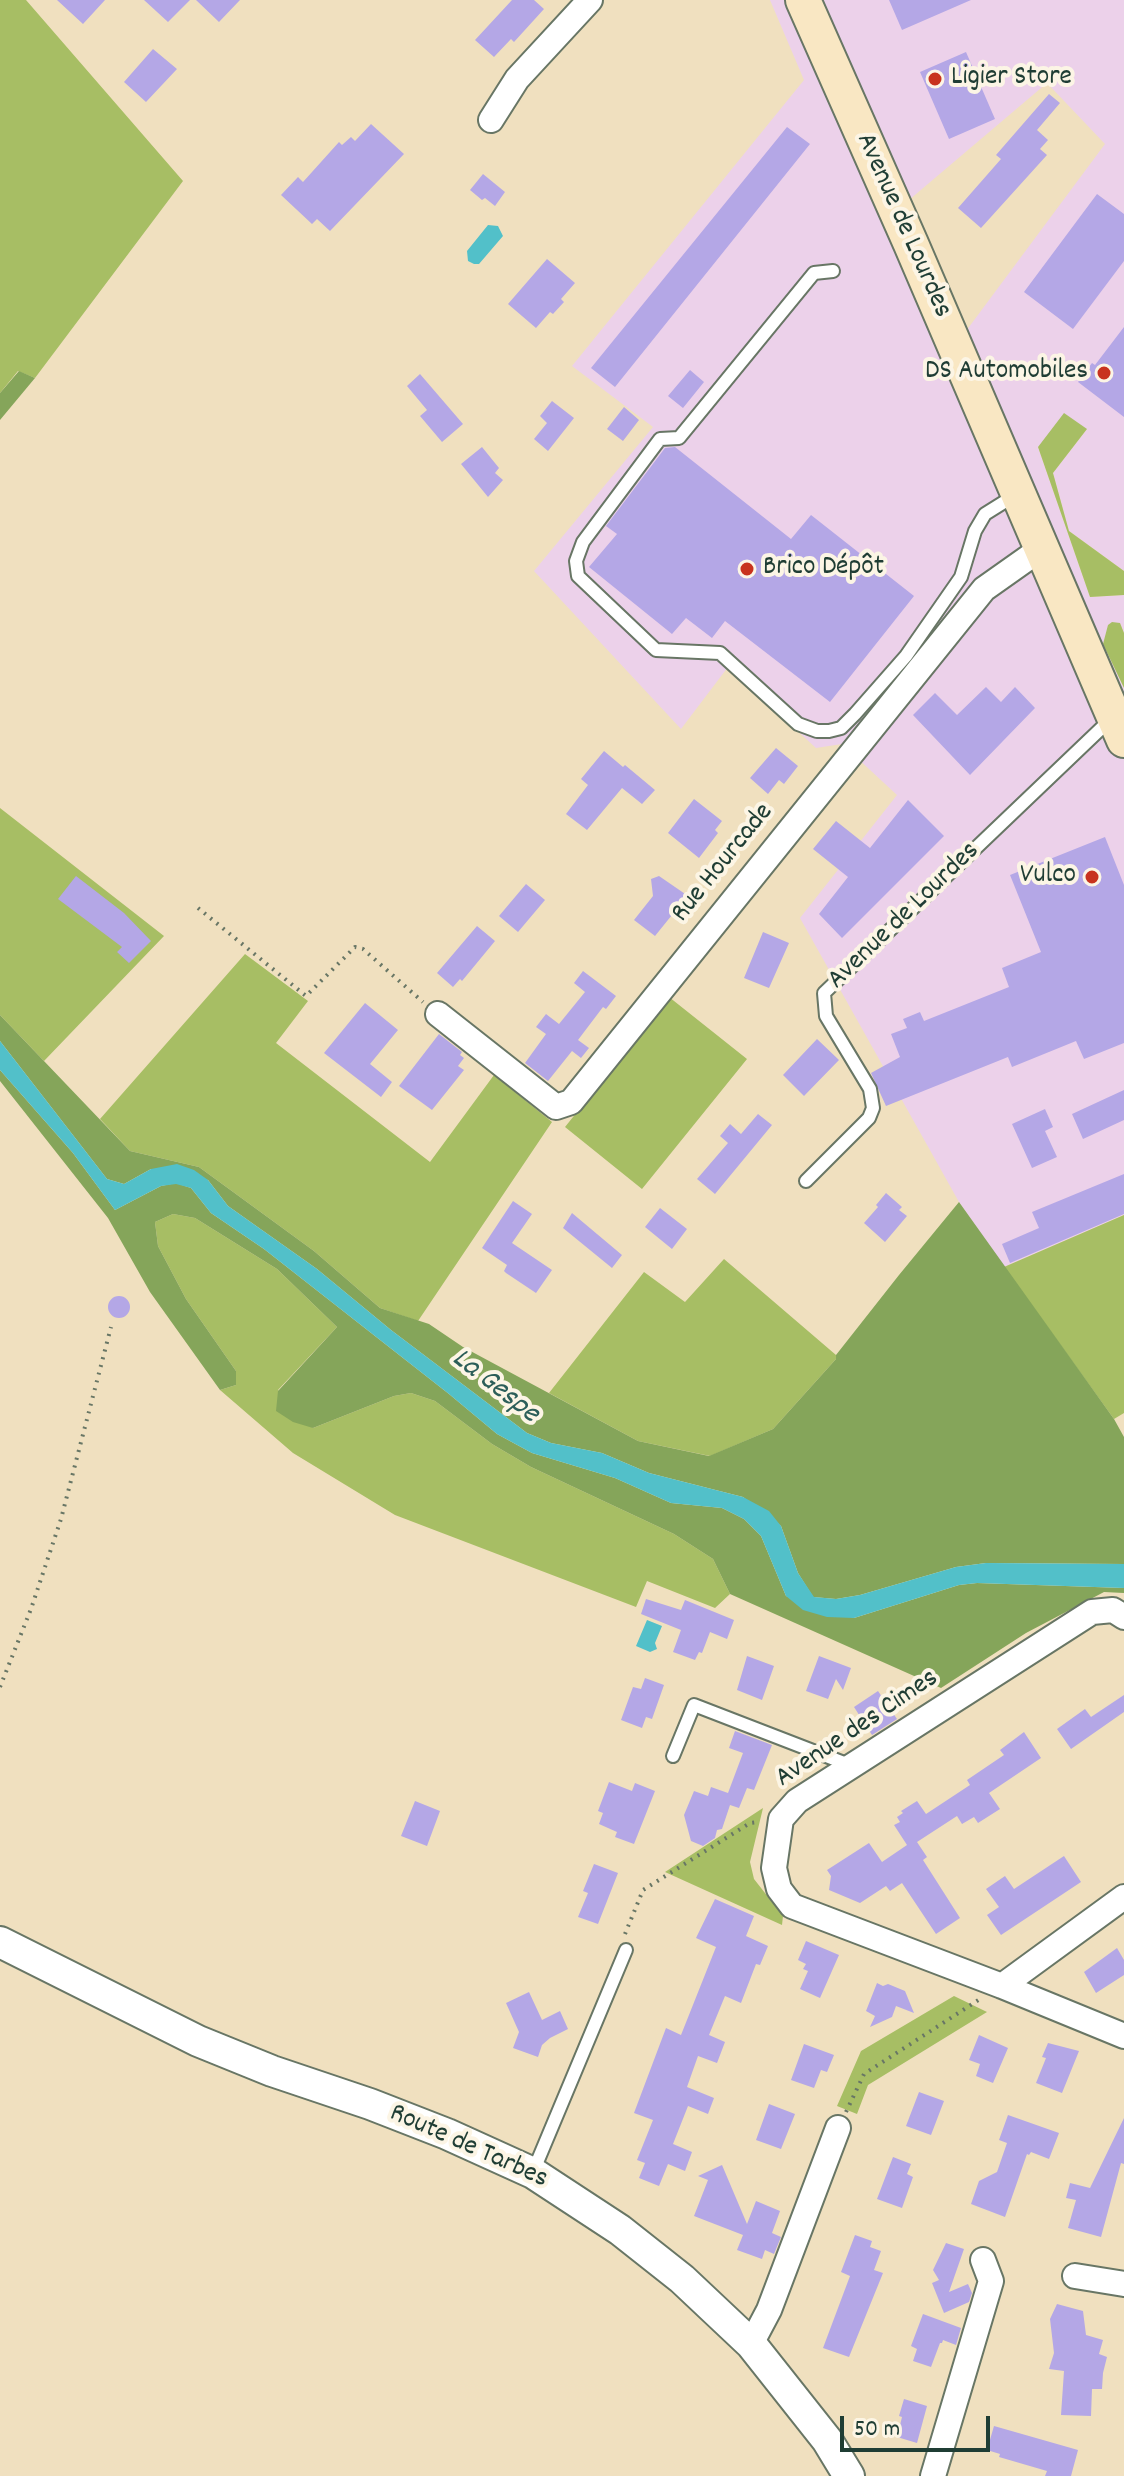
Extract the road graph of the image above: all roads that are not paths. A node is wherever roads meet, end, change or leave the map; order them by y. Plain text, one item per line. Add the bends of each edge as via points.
1 (590, 0) edge
2 (803, 0) edge
3 (491, 120) dead end
4 (833, 271) dead end
5 (1017, 494) junction
6 (1042, 548) junction
7 (1119, 728) edge
8 (438, 1014) road end
9 (806, 1181) dead end
10 (1124, 1617) edge
11 (673, 1756) dead end
12 (852, 1766) junction
13 (1124, 1897) edge
14 (0, 1942) edge
15 (626, 1950) road end
16 (1002, 1986) junction
17 (1124, 2036) edge
18 (838, 2128) road end
19 (533, 2173) junction
20 (983, 2260) dead end
21 (1075, 2276) dead end
22 (1124, 2284) edge
23 (751, 2344) junction
24 (849, 2476) edge
25 (933, 2476) edge

1 - 3 street via 517,79
2 - 5 main road, Avenue de Lourdes
4 - 5 lane via 814,273 679,438 660,439 583,542 576,561 578,576 656,650 720,653 798,724 829,731 841,728 906,656 961,577 985,514
5 - 6 main road, Avenue de Lourdes
6 - 7 main road, Avenue de Lourdes
6 - 8 street, Rue Hourcade via 984,589 571,1102 556,1107
7 - 9 lane, Avenue de Lourdes via 824,993 826,1016 870,1089 873,1108
10 - 12 street, Avenue des Cimes via 1113,1610 1092,1612
11 - 12 lane via 694,1705
12 - 16 street, Avenue des Cimes via 797,1801 781,1819 774,1868 779,1889 792,1906
13 - 16 street
14 - 19 street, Route de Tarbes via 198,2041 447,2134
15 - 19 lane
16 - 17 street, Avenue des Cimes
18 - 23 street
19 - 23 street, Route de Tarbes via 657,2259
20 - 25 street via 991,2281
21 - 22 street
23 - 24 street, Route de Tarbes

